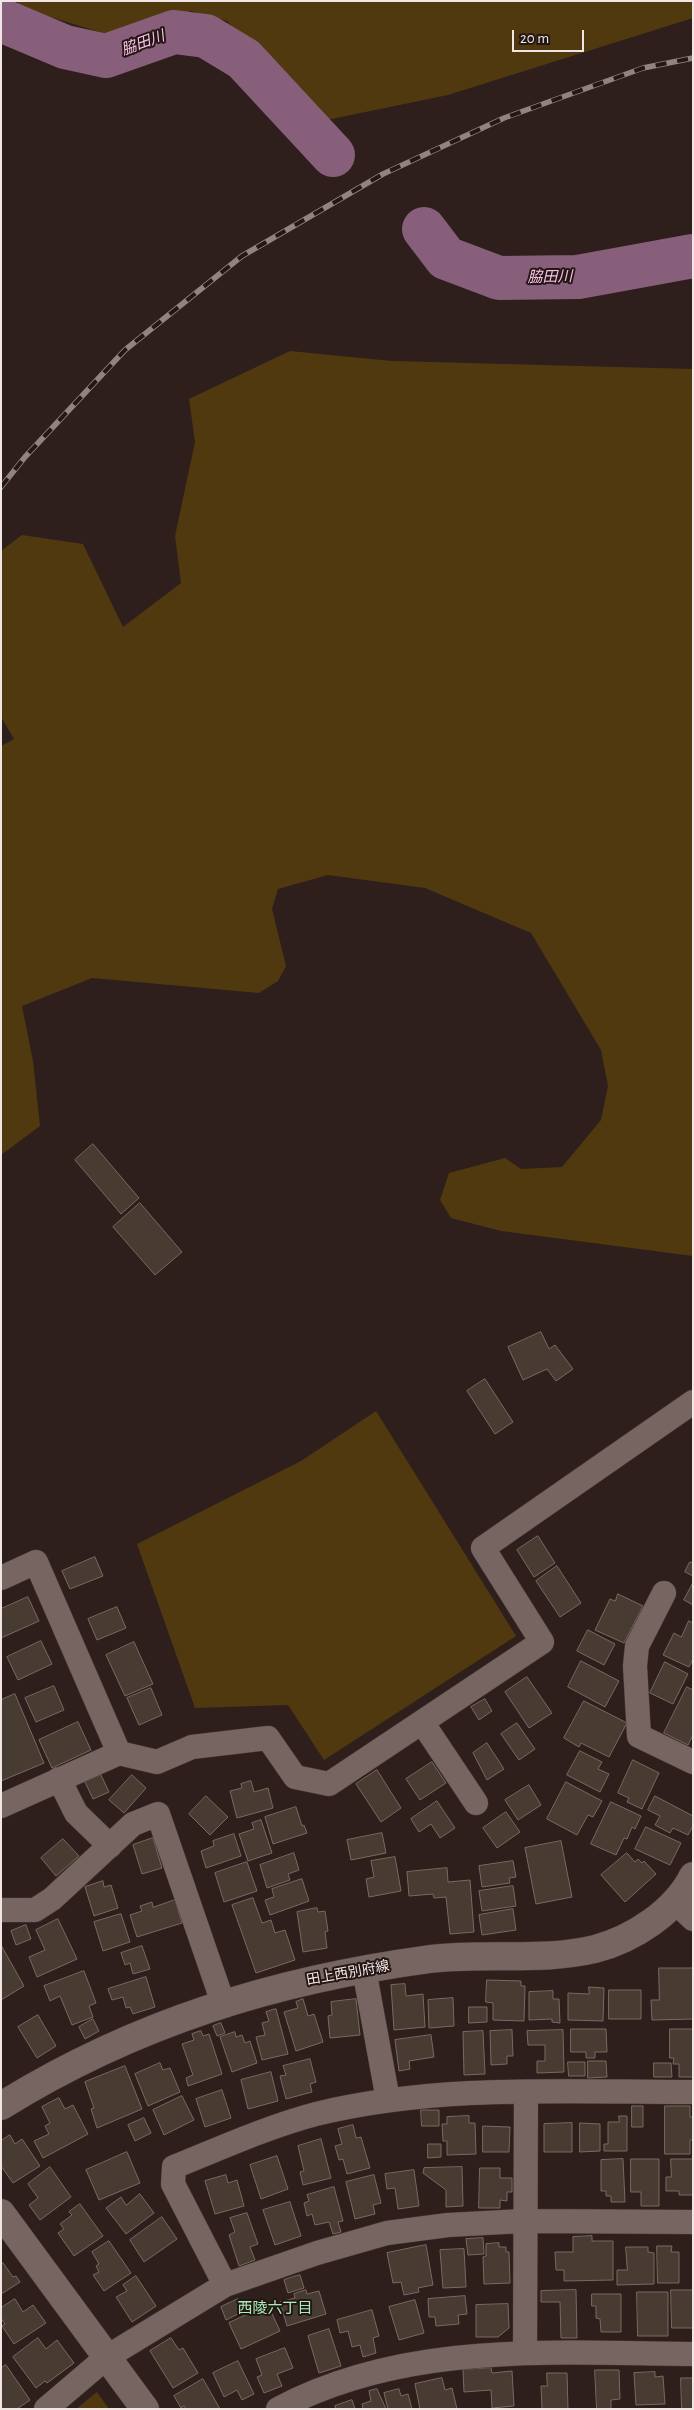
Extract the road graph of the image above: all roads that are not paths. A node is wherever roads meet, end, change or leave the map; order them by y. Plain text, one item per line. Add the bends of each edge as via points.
1 (693, 1402) edge
2 (1, 1578) edge
3 (664, 1593) dead end
4 (422, 1722) junction
5 (119, 1752) junction
6 (693, 1762) edge
7 (59, 1779) junction
8 (476, 1803) dead end
9 (1, 1806) edge
10 (110, 1846) junction
11 (693, 1876) edge
12 (1, 1910) edge
13 (684, 1911) edge
14 (364, 1969) junction
15 (224, 2003) junction
16 (526, 2092) junction
17 (693, 2092) edge
18 (388, 2100) junction
19 (1, 2106) edge
20 (1, 2213) edge
21 (525, 2221) junction
22 (693, 2222) edge
23 (225, 2285) junction
24 (525, 2353) junction
25 (693, 2354) edge
26 (106, 2357) junction
27 (46, 2409) edge
28 (145, 2409) edge
29 (278, 2409) edge

1 - 4 street via 483,1548 542,1642
2 - 5 street via 36,1562
3 - 6 street via 637,1646 639,1736
4 - 5 street via 329,1784 295,1777 268,1738 192,1747 157,1762
4 - 8 street
5 - 7 street
7 - 9 street
7 - 10 street via 76,1813
10 - 12 street via 52,1899 35,1910
10 - 15 street via 133,1824 158,1814
11 - 13 street, 田上西別府線
13 - 14 street, 田上西別府線 via 660,1916 632,1934 596,1948 561,1955 433,1959
14 - 15 street, 田上西別府線 via 294,1983
14 - 18 street
15 - 19 street, 田上西別府線 via 130,2038 35,2085
16 - 17 street
16 - 18 street
16 - 21 street
18 - 23 street via 316,2114 174,2167 173,2184
20 - 26 street
21 - 22 street
21 - 23 street via 448,2225 387,2233
21 - 24 street
23 - 26 street
24 - 25 street
24 - 29 street via 430,2359 394,2367 300,2397
26 - 27 street
26 - 28 street

